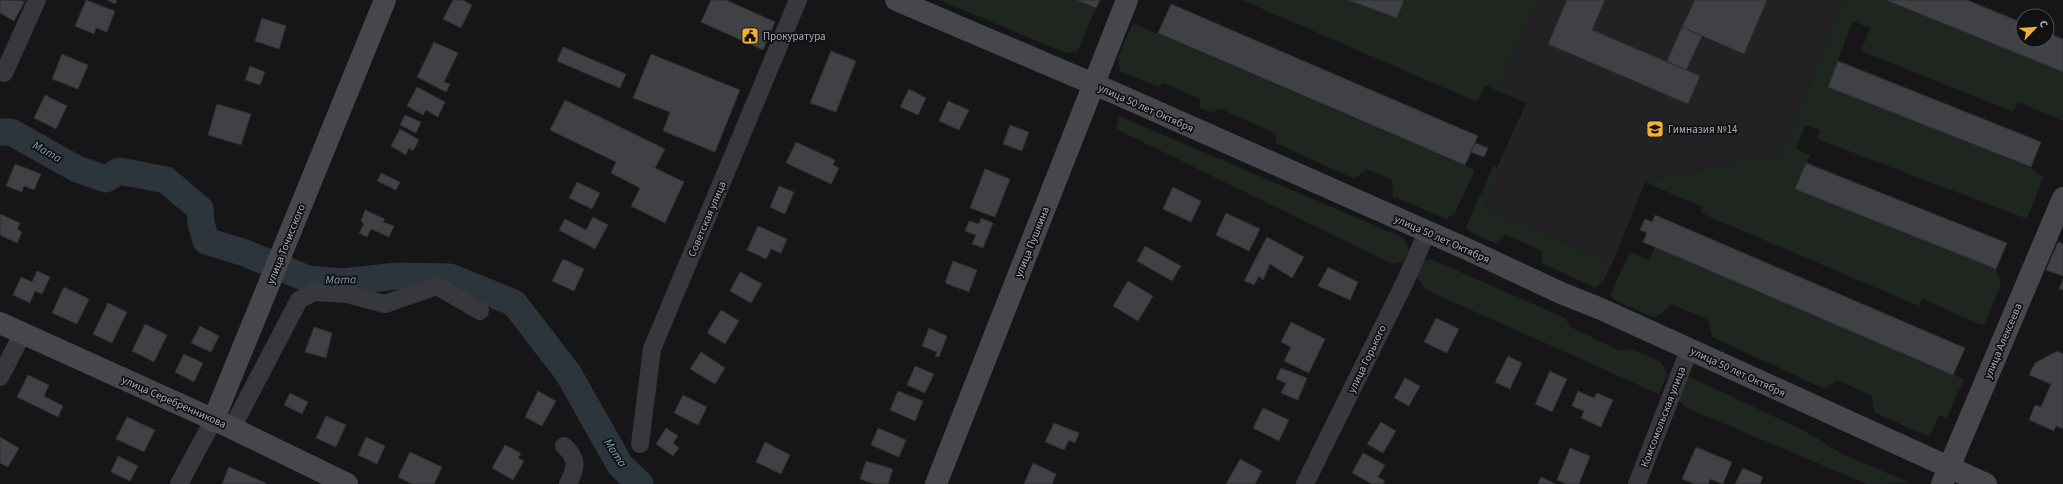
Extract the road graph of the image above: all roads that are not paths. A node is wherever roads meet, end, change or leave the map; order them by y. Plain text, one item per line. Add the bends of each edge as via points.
1 (36, 0) edge
2 (385, 0) edge
3 (798, 0) edge
4 (896, 0) edge
5 (1127, 0) edge
6 (4, 73) dead end
7 (1093, 84) junction
8 (2063, 198) edge
9 (1426, 232) junction
10 (480, 311) dead end
11 (0, 323) edge
12 (23, 334) junction
13 (1689, 350) junction
14 (0, 377) edge
15 (223, 425) junction
16 (640, 444) dead end
17 (564, 446) dead end
18 (1946, 476) edge
19 (179, 484) edge
20 (347, 484) edge
21 (568, 484) edge
22 (936, 484) edge
23 (1304, 484) edge
24 (1637, 484) edge
25 (1986, 484) edge

1 - 6 street
2 - 15 main road, улица Точисского via 270,283
3 - 16 street, Советская улица via 652,350
4 - 7 main road, улица 50 лет Октября
5 - 7 main road, улица Пушкина
7 - 9 main road, улица 50 лет Октября
7 - 22 main road, улица Пушкина
8 - 18 main road, улица Алексеева
9 - 13 main road, улица 50 лет Октября
9 - 23 street, улица Горького via 1405,282
10 - 15 street via 437,286 385,304 348,294 314,292 299,300
11 - 12 main road, улица Серебренникова
12 - 14 street
12 - 15 main road, улица Серебренникова
13 - 18 main road, улица 50 лет Октября
13 - 24 street, Комсомольская улица
15 - 19 street, улица Точисского
15 - 20 main road, улица Серебренникова
17 - 21 street via 572,454 576,469
18 - 25 main road, улица 50 лет Октября

